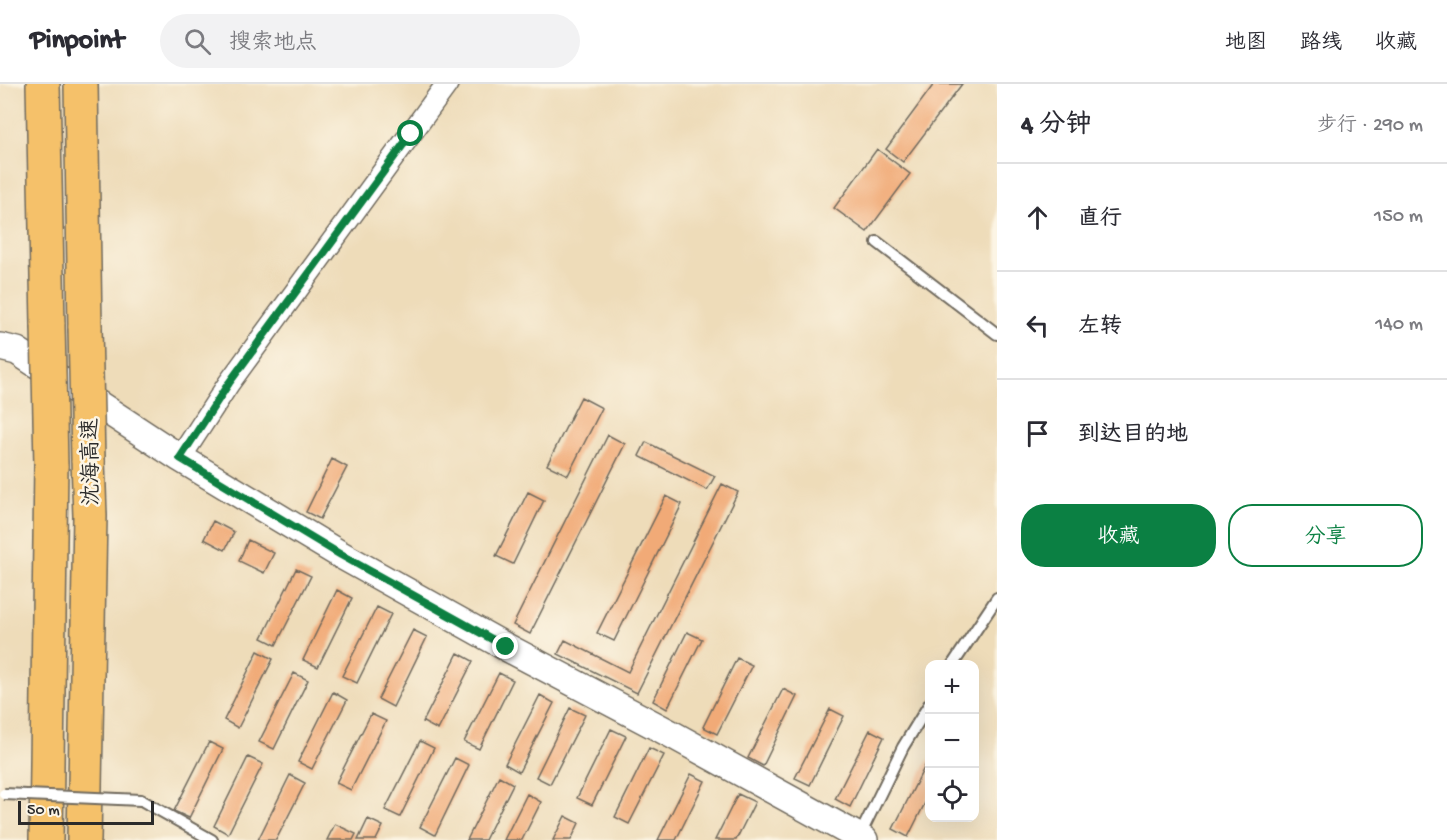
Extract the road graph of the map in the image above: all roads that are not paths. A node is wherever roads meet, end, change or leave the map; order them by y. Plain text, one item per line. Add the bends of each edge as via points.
1 (43, 84) edge
2 (81, 84) edge
3 (447, 84) edge
4 (877, 242) dead end
5 (997, 334) edge
6 (1, 351) edge
7 (180, 458) junction
8 (997, 598) edge
9 (956, 660) edge
10 (925, 711) edge
11 (2, 794) edge
12 (861, 839) edge
13 (46, 840) edge
14 (84, 840) edge
15 (212, 840) edge

1 - 13 highway, 沈海高速, bridge via 51,465
2 - 14 highway, 沈海高速, bridge via 90,516
3 - 7 street via 229,383
4 - 5 lane
6 - 7 street via 17,351
7 - 12 street via 351,561
8 - 9 lane
10 - 12 lane via 903,747
11 - 15 lane, bridge via 141,800

